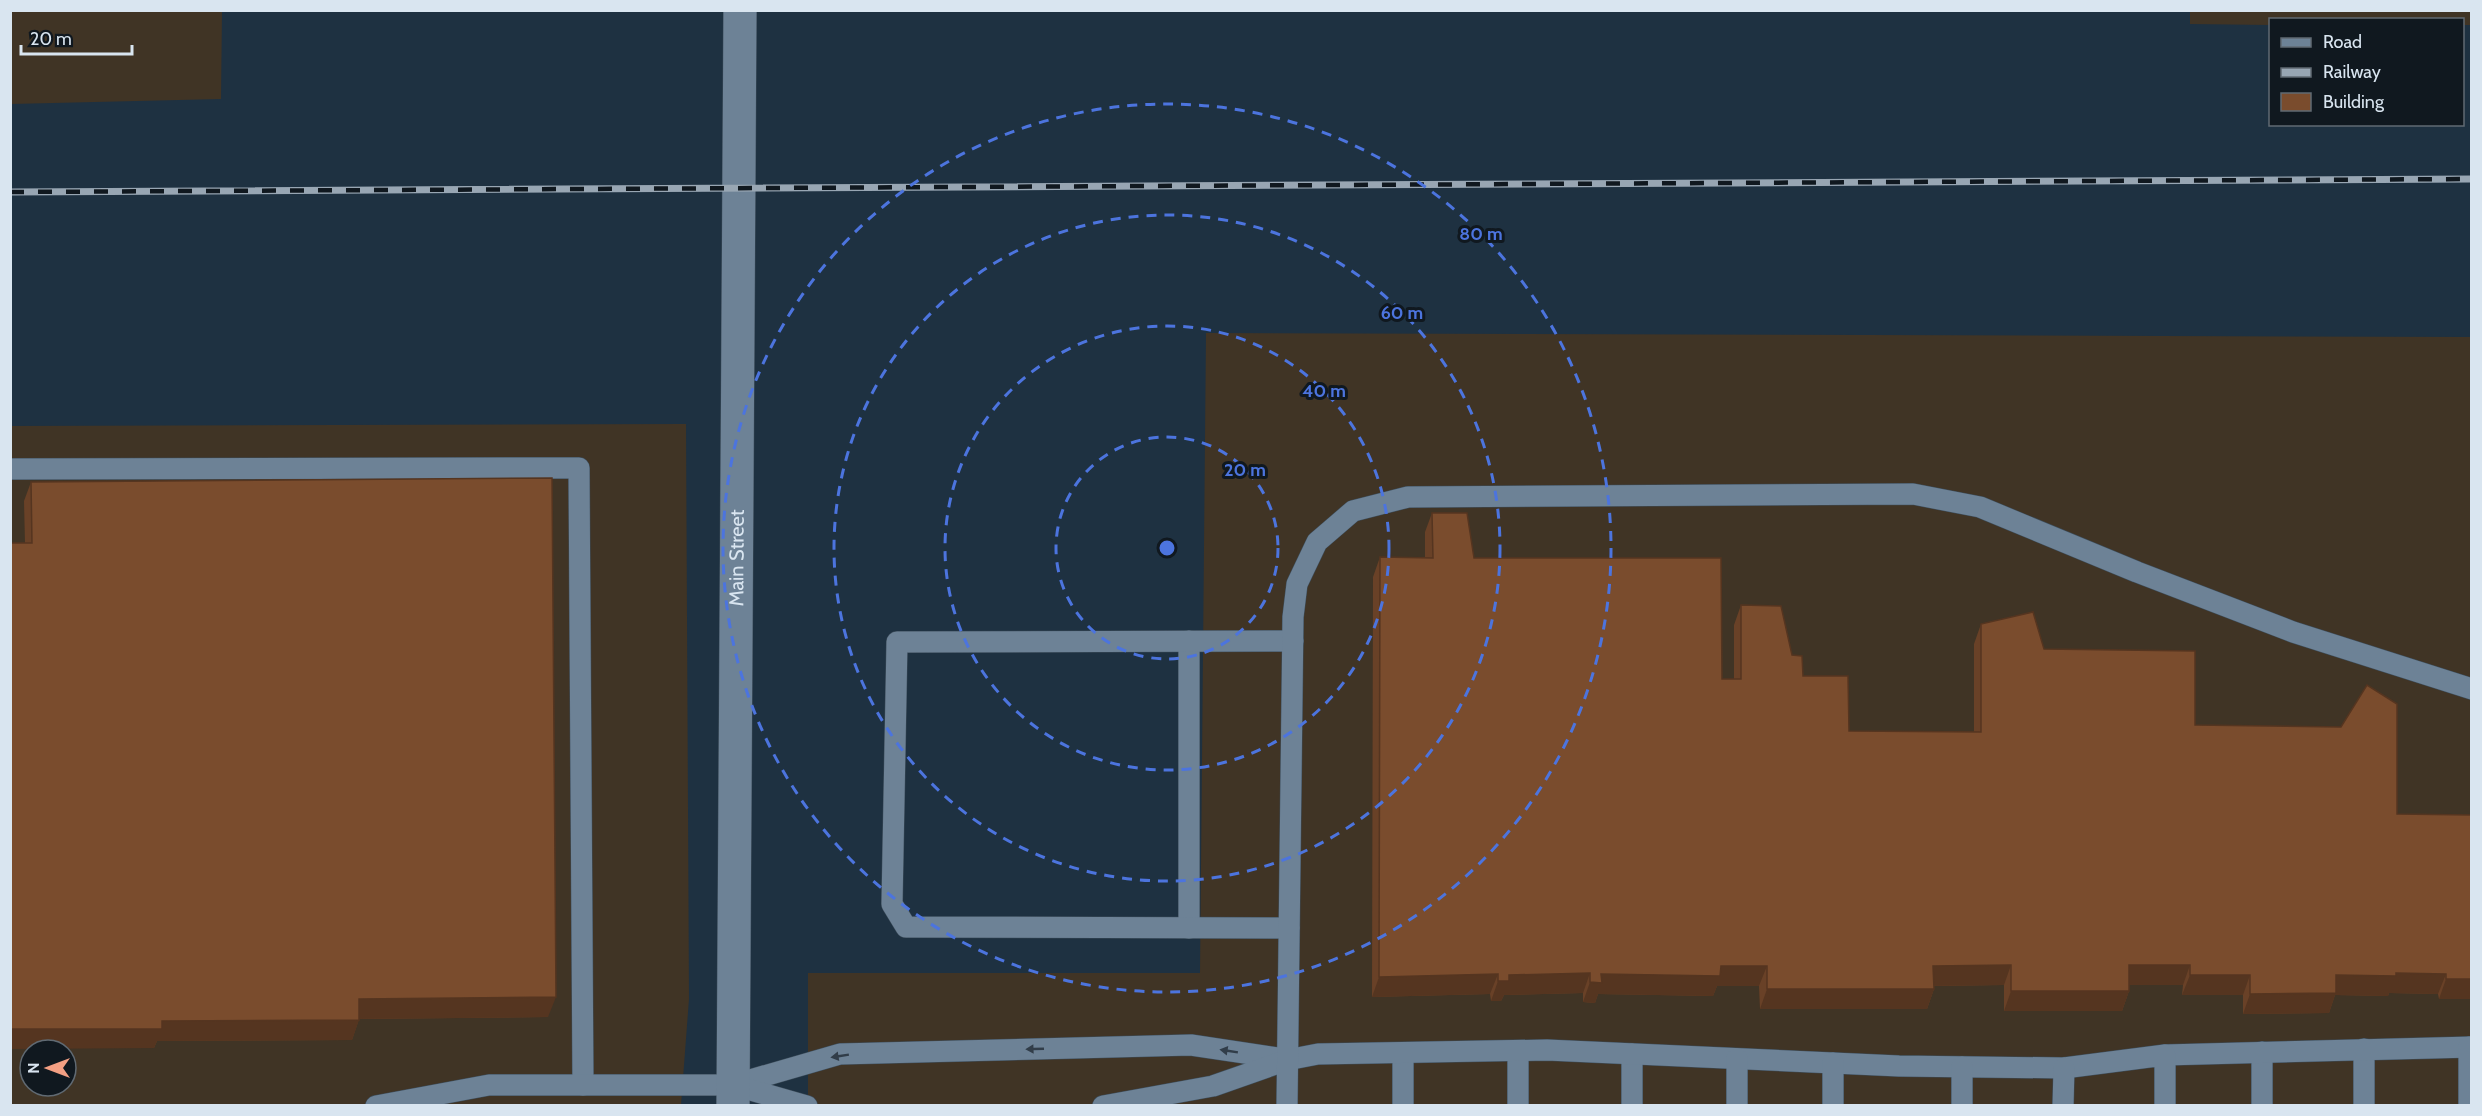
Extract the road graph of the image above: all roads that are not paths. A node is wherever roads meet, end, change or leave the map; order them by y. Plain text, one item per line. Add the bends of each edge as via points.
1 (740, 10) edge
2 (10, 469) edge
3 (1189, 641) junction
4 (1293, 641) junction
5 (2472, 689) edge
6 (1189, 928) junction
7 (1289, 928) junction
8 (2470, 1047) edge
9 (2364, 1049) junction
10 (1518, 1051) junction
11 (2262, 1052) junction
12 (1403, 1053) junction
13 (1632, 1054) junction
14 (2165, 1055) junction
15 (1737, 1059) junction
16 (1287, 1060) junction
17 (1833, 1063) junction
18 (1962, 1066) junction
19 (2064, 1068) junction
20 (583, 1085) junction
21 (733, 1095) edge
22 (464, 1097) edge
23 (376, 1106) edge
24 (807, 1106) edge
25 (1103, 1106) edge
26 (1287, 1106) edge
27 (1403, 1106) edge
28 (1518, 1106) edge
29 (1632, 1106) edge
30 (1737, 1106) edge
31 (1833, 1106) edge
32 (1962, 1106) edge
33 (2063, 1106) edge
34 (2165, 1106) edge
35 (2262, 1106) edge
36 (2364, 1106) edge
37 (2469, 1106) edge

1 - 21 street, Main Street
2 - 20 lane via 579,468
3 - 4 lane
3 - 6 lane
3 - 6 lane via 897,642 892,904 906,927
4 - 5 lane via 1297,584 1317,542 1353,511 1408,497 1913,494 1980,507 2293,632
4 - 7 lane
6 - 7 lane
7 - 16 lane
8 - 9 lane
8 - 37 lane
9 - 11 lane
9 - 36 lane
10 - 12 lane
10 - 13 lane
10 - 28 lane
11 - 14 lane
11 - 35 lane
12 - 16 lane via 1318,1054
12 - 27 lane
13 - 15 lane
13 - 29 lane
14 - 19 lane
14 - 34 lane
15 - 17 lane
15 - 30 lane
16 -> 21 lane via 1191,1045 840,1054
16 - 25 lane via 1213,1086
16 - 26 lane
17 - 18 lane
17 - 31 lane
18 - 19 lane
18 - 32 lane
19 - 33 lane
20 - 21 lane
20 - 22 lane via 489,1085
21 - 24 lane
22 - 23 lane

